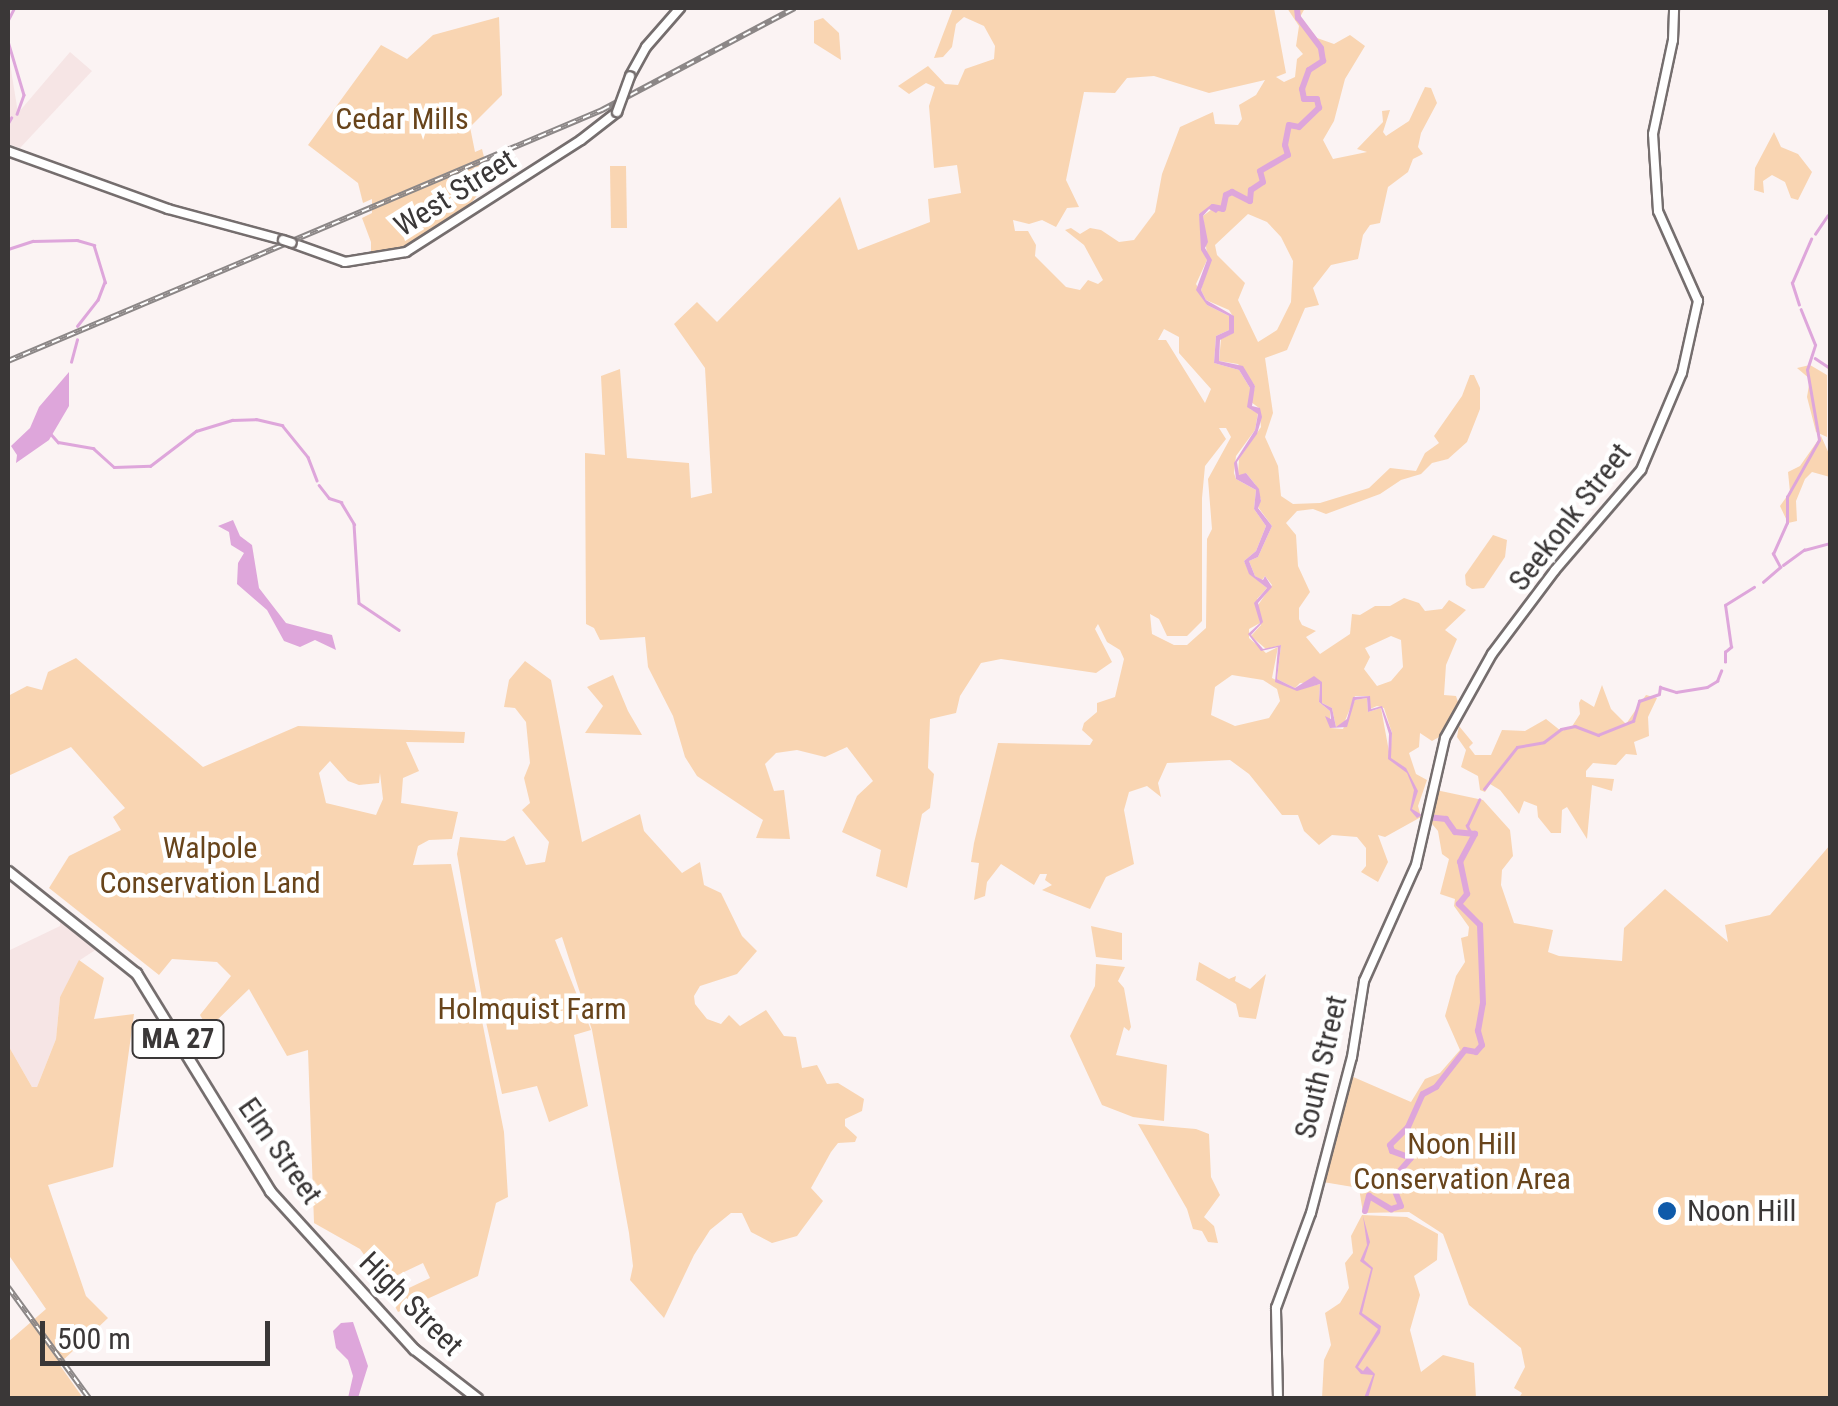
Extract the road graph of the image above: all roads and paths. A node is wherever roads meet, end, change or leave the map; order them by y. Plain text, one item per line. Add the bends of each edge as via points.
1 (680, 8) edge
2 (1674, 8) edge
3 (8, 150) edge
4 (1441, 751) joint
5 (8, 870) edge
6 (314, 1240) joint
7 (477, 1398) edge
8 (1278, 1398) edge

1 - 3 main road, West Street, bridge via 646,47 617,112 595,132 406,252 345,262
2 - 4 main road, Seekonk Street via 1653,134 1658,211 1698,301 1682,374 1641,470 1492,654
4 - 8 main road, South Street via 1410,881 1364,981 1352,1057 1311,1213 1278,1300
5 - 6 main road, Elm Street / MA 27 via 136,973 270,1191
6 - 7 main road, High Street / MA 27 via 414,1349

